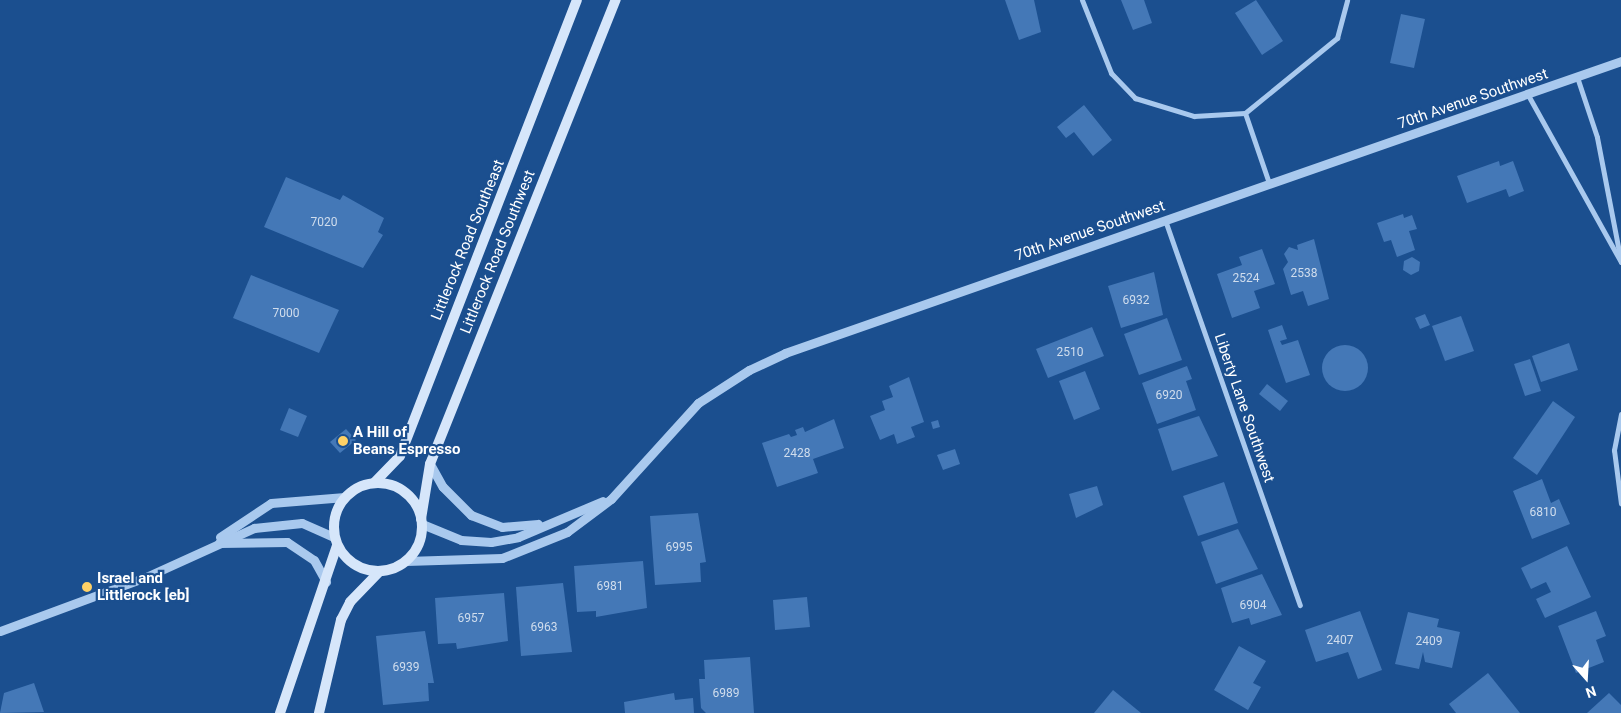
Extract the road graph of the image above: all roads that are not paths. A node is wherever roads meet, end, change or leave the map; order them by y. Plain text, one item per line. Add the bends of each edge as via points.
1 (577, 0) edge
2 (616, 0) edge
3 (1082, 0) edge
4 (1347, 0) edge
5 (1621, 60) edge
6 (1577, 77) junction
7 (1528, 95) junction
8 (1245, 113) junction
9 (1269, 183) junction
10 (1164, 220) junction
11 (1621, 263) edge
12 (1621, 414) edge
13 (430, 464) junction
14 (374, 483) junction
15 (345, 497) junction
16 (611, 499) junction
17 (1621, 504) edge
18 (421, 522) junction
19 (541, 524) junction
20 (336, 541) junction
21 (212, 544) junction
22 (406, 561) junction
23 (380, 571) junction
24 (326, 582) junction
25 (1300, 605) dead end
26 (0, 631) edge
27 (280, 713) edge
28 (319, 713) edge

1 - 14 main road, Littlerock Road Southeast via 400,456
2 - 13 main road, Littlerock Road Southwest
3 - 8 street via 1111,73 1135,98 1194,116
4 - 8 street via 1337,38
5 - 6 street, 70th Avenue Southwest
6 - 7 street, 70th Avenue Southwest
6 - 11 street via 1597,137
7 - 9 street, 70th Avenue Southwest
7 - 11 street
8 - 9 street
9 - 10 street, 70th Avenue Southwest
10 - 16 street, 70th Avenue Southwest via 749,370 698,404
10 - 25 street, Liberty Lane Southwest
12 - 17 street via 1614,450
13 - 18 main road, Littlerock Road Southwest
13 - 19 street via 443,488 472,515 502,527
14 - 15 main road
14 - 18 main road via 404,492
15 - 20 main road via 335,516
15 - 21 street via 271,503
16 - 19 street, 70th Avenue Southwest
16 - 22 street, 70th Avenue Southwest via 567,532 502,558
18 - 19 street, 70th Avenue Southwest via 476,542 518,537
18 - 22 main road via 421,538
20 - 21 street via 302,523 275,522
20 - 23 main road via 355,565
20 - 24 main road
21 - 24 street via 287,542 314,560
21 - 26 street via 146,577
22 - 23 main road
23 - 28 main road via 350,602 341,620
24 - 27 main road

